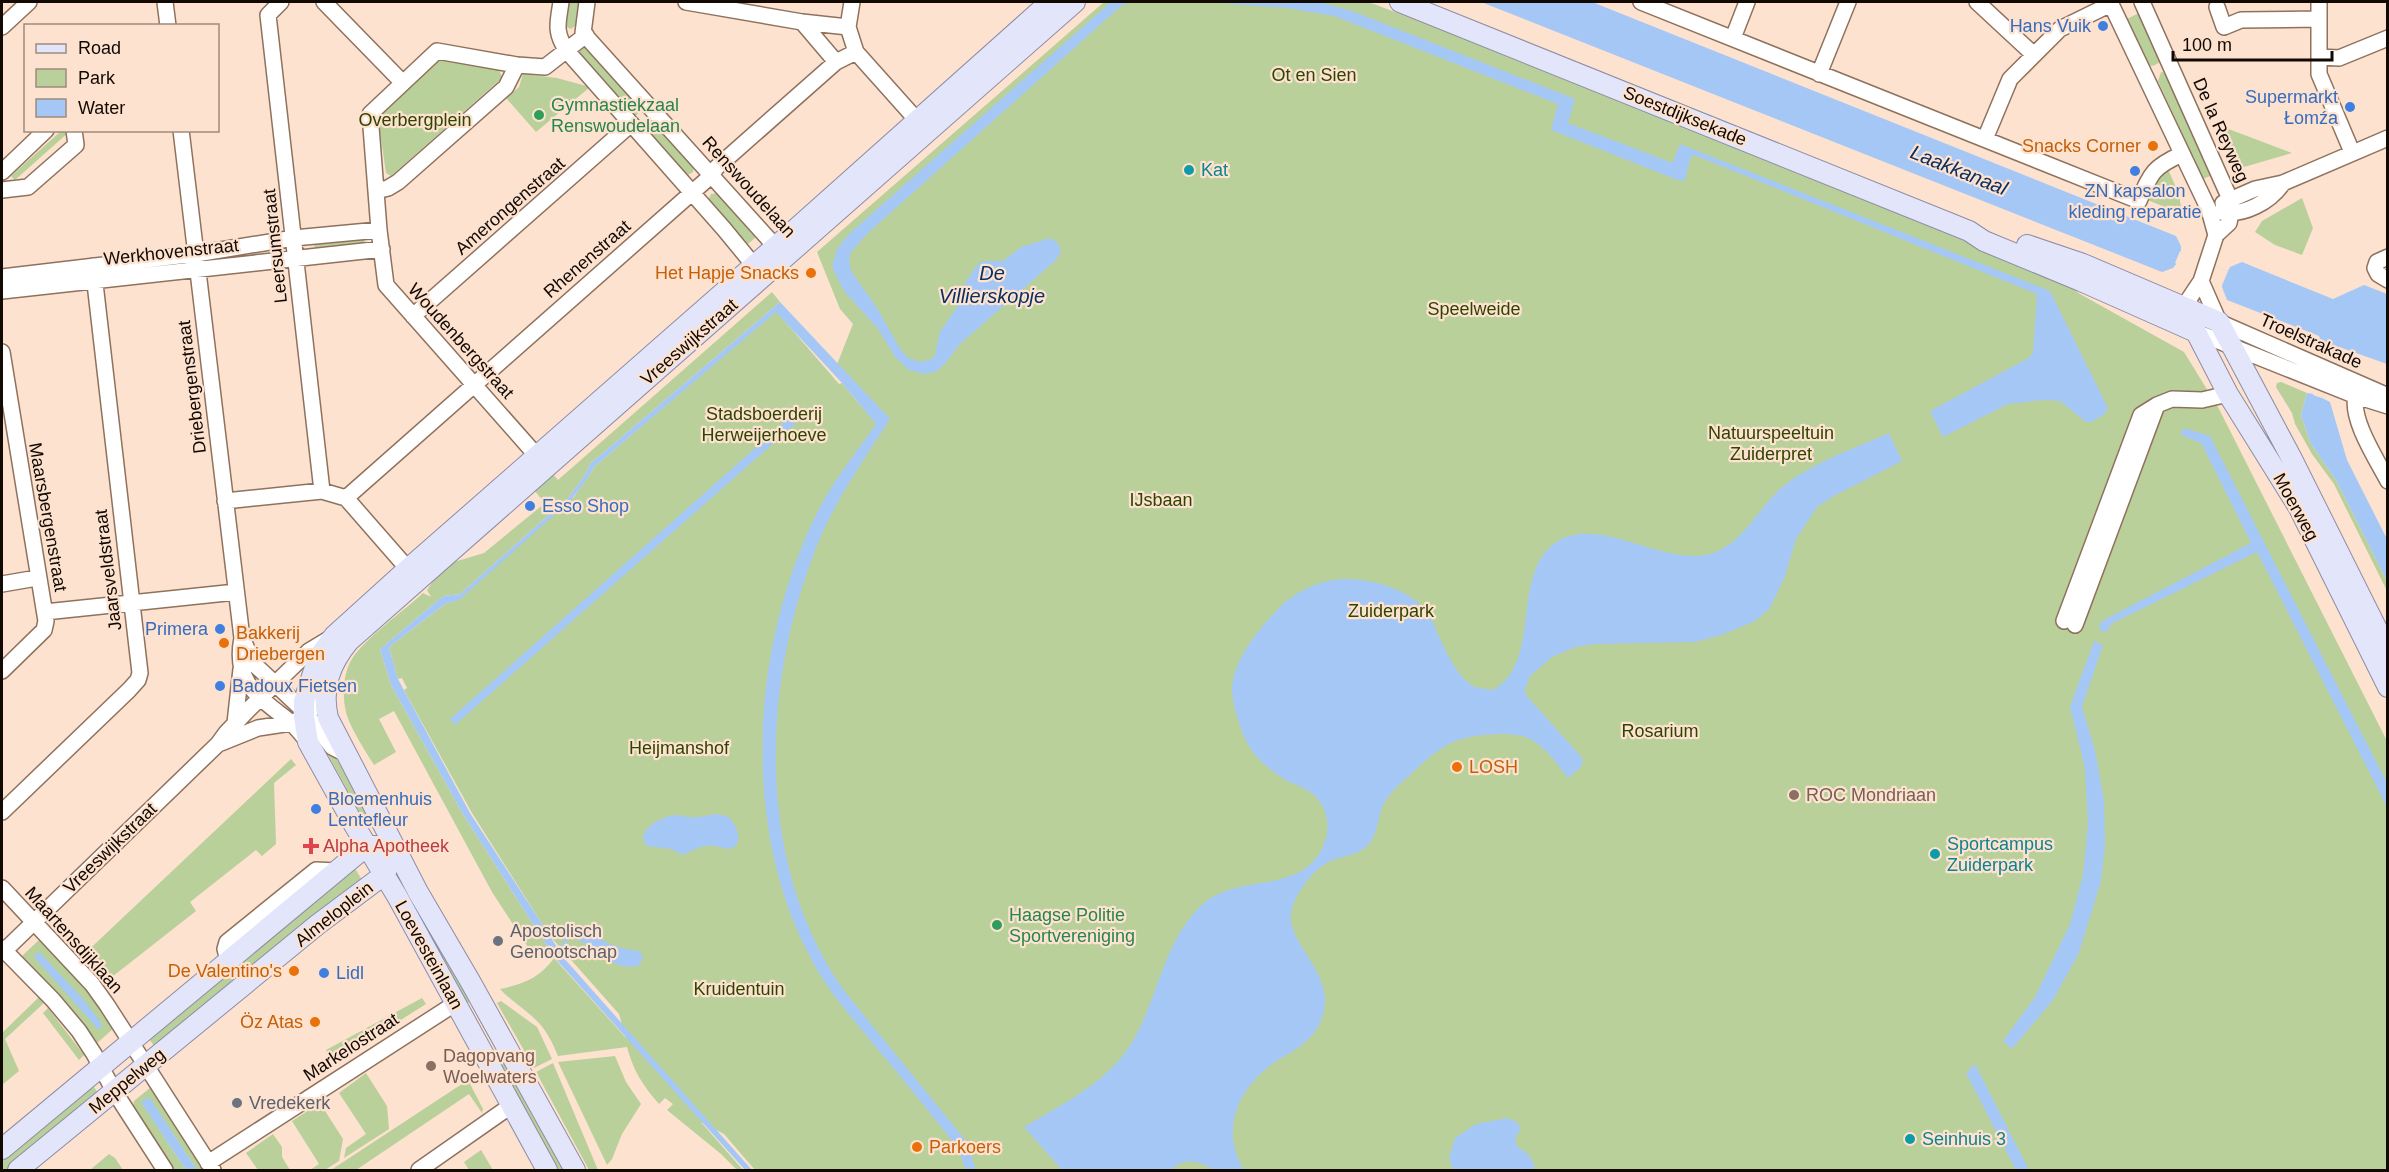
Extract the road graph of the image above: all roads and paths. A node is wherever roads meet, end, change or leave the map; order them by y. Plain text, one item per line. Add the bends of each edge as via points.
1 (29, 2) edge
2 (165, 2) edge
3 (281, 2) edge
4 (324, 2) edge
5 (561, 2) edge
6 (587, 2) edge
7 (686, 2) edge
8 (852, 2) edge
9 (1076, 2) edge
10 (1400, 2) edge
11 (1747, 2) edge
12 (1848, 2) edge
13 (1977, 2) edge
14 (2142, 2) edge
15 (2319, 2) edge
16 (1650, 3) edge
17 (2111, 3) edge
18 (1040, 6) edge
19 (2217, 7) dead end
20 (2319, 19) junction
21 (802, 22) junction
22 (163, 24) edge
23 (2, 27) edge
24 (848, 27) junction
25 (586, 35) junction
26 (1733, 38) junction
27 (2388, 38) edge
28 (567, 51) junction
29 (856, 52) junction
30 (2033, 54) junction
31 (2319, 57) junction
32 (836, 62) junction
33 (2171, 64) junction
34 (516, 65) junction
35 (1820, 74) junction
36 (2145, 75) junction
37 (403, 83) junction
38 (631, 124) junction
39 (922, 126) junction
40 (44, 132) edge
41 (74, 132) edge
42 (181, 132) edge
43 (2388, 138) edge
44 (1985, 139) junction
45 (2352, 152) junction
46 (2182, 154) junction
47 (2, 172) edge
48 (712, 175) junction
49 (2, 190) edge
50 (375, 191) junction
51 (692, 192) junction
52 (2231, 206) junction
53 (2209, 210) junction
54 (379, 230) junction
55 (1969, 231) junction
56 (2216, 235) junction
57 (294, 238) junction
58 (382, 249) junction
59 (780, 252) junction
60 (2388, 257) edge
61 (296, 258) junction
62 (196, 261) junction
63 (758, 271) junction
64 (2203, 272) junction
65 (93, 273) junction
66 (2, 277) edge
67 (2388, 280) edge
68 (2, 291) edge
69 (2190, 309) junction
70 (413, 316) junction
71 (2218, 322) junction
72 (2196, 332) junction
73 (2232, 346) junction
74 (2, 352) edge
75 (2326, 376) junction
76 (474, 385) junction
77 (2228, 394) junction
78 (2356, 396) junction
79 (2388, 396) edge
80 (2157, 405) junction
81 (2388, 406) edge
82 (542, 462) junction
83 (2388, 482) edge
84 (322, 491) junction
85 (346, 498) junction
86 (225, 501) junction
87 (2107, 541) junction
88 (2092, 548) junction
89 (413, 575) junction
90 (37, 578) junction
91 (2, 584) edge
92 (236, 591) junction
93 (131, 603) junction
94 (45, 612) junction
95 (334, 636) junction
96 (242, 639) junction
97 (2388, 651) edge
98 (241, 669) junction
99 (2, 671) edge
100 (274, 685) junction
101 (2388, 687) edge
102 (324, 697) junction
103 (262, 701) junction
104 (301, 717) junction
105 (234, 730) junction
106 (308, 742) joint
107 (346, 754) junction
108 (2, 812) edge
109 (367, 846) junction
110 (394, 846) junction
111 (385, 874) junction
112 (2, 888) edge
113 (33, 921) junction
114 (2, 950) edge
115 (223, 965) joint
116 (236, 992) joint
117 (456, 1003) junction
118 (131, 1040) junction
119 (146, 1065) junction
120 (100, 1067) junction
121 (114, 1091) junction
122 (512, 1105) junction
123 (2, 1149) edge
124 (211, 1167) edge
125 (24, 1169) edge
126 (165, 1170) edge
127 (418, 1170) edge
128 (547, 1170) edge
129 (575, 1170) edge

1 - 23 street
2 - 22 street
3 - 57 street, Leersumstraat via 268,15
4 - 37 street
5 - 28 street via 557,31
6 - 25 street via 583,26
7 - 21 street
8 - 24 street
9 - 39 main road, Vreeswijkstraat
10 - 55 main road, Soestdijksekade
11 - 26 street
12 - 35 street
13 - 30 street
14 - 33 street, De la Reyweg
15 - 20 street
16 - 26 street
17 - 30 street via 2060,28
17 - 36 street
18 - 39 main road, Vreeswijkstraat
19 - 20 street via 2224,27 2241,20
20 - 31 street
21 - 24 street
21 - 32 street
24 - 29 street
25 - 28 street, Woudenbergstraat
25 - 48 street, Renswoudelaan
26 - 35 street
27 - 31 street via 2339,58
28 - 34 street, Woudenbergstraat via 545,67
28 - 38 street
29 - 32 street, Rhenenstraat
29 - 39 street
30 - 44 street via 2010,79
31 - 45 street via 2319,74
32 - 48 street, Rhenenstraat
33 - 36 street, De la Reyweg
33 - 52 street, De la Reyweg
34 - 37 street, Woudenbergstraat via 437,51
34 - 50 street via 506,87 398,182
35 - 44 street
36 - 46 street
37 - 50 street, Woudenbergstraat via 370,114
38 - 51 street
38 - 70 street, Amerongenstraat
39 - 59 main road, Vreeswijkstraat
40 - 47 street
41 - 49 street via 75,145 27,187
42 - 62 street, Driebergenstraat
43 - 45 street
44 - 46 street via 2139,201 2151,174
45 - 52 street via 2283,183 2277,192 2252,208
46 - 53 street
48 - 51 street, Rhenenstraat
48 - 59 street, Renswoudelaan
50 - 54 street, Woudenbergstraat
51 - 63 street
51 - 76 street, Rhenenstraat
52 - 53 street
52 - 56 street via 2229,223
53 - 56 street
54 - 57 street, Werkhovenstraat
54 - 58 street, Woudenbergstraat
55 - 69 main road, Soestdijksekade via 1989,233 2083,264
55 - 72 main road, Soestdijksekade via 1984,241
56 - 64 street
57 - 61 street, Leersumstraat
57 - 62 street, Werkhovenstraat
58 - 61 street, Werkhovenstraat
58 - 70 street, Woudenbergstraat via 386,285
59 - 63 main road, Vreeswijkstraat
60 - 67 street via 2377,262 2375,268
61 - 62 street, Werkhovenstraat
61 - 84 street, Leersumstraat
62 - 65 street, Werkhovenstraat
62 - 86 street, Driebergenstraat
63 - 82 main road, Vreeswijkstraat
64 - 69 street via 2191,293
64 - 71 street
65 - 66 street, Werkhovenstraat
65 - 68 street, Werkhovenstraat
65 - 93 street, Jaarsveldstraat
69 - 71 main road, Soestdijksekade
69 - 72 street
70 - 76 street, Woudenbergstraat
71 - 73 main road, Moerweg
71 - 75 street, Troelstrakade
72 - 73 street, Troelstrakade
72 - 77 main road, Moerweg
73 - 75 street, Troelstrakade
73 - 97 main road, Moerweg
74 - 90 street, Maarsbergenstraat
75 - 78 street, Troelstrakade
75 - 79 street, Troelstrakade
76 - 82 street, Woudenbergstraat
76 - 85 street, Rhenenstraat
77 - 80 street via 2202,400 2172,399
77 - 101 main road, Moerweg via 2299,508
78 - 81 street, Troelstrakade
78 - 83 street via 2354,409
80 - 87 street
80 - 88 street via 2141,415
82 - 89 main road, Vreeswijkstraat
84 - 85 street
84 - 86 street
85 - 89 street
86 - 92 street, Driebergenstraat
87 - 88 street
87 - 88 street via 2069,623
89 - 95 main road, Vreeswijkstraat
89 - 102 main road, Vreeswijkstraat via 341,651 329,674
90 - 91 street
90 - 94 street, Maarsbergenstraat
92 - 93 street
92 - 96 street, Driebergenstraat
93 - 94 street
93 - 108 street, Jaarsveldstraat via 138,680
94 - 99 street, Maarsbergenstraat via 44,630
95 - 100 street, Vreeswijkstraat via 309,651
95 - 104 main road, Vreeswijkstraat via 318,658
96 - 98 street, Driebergenstraat
96 - 100 street, Driebergenstraat via 254,664
98 - 103 street, Driebergenstraat
98 - 105 street
100 - 103 street, Vreeswijkstraat
100 - 104 street, Driebergenstraat
102 - 104 street, Vreeswijkstraat
102 - 107 main road via 328,718
103 - 104 street, Driebergenstraat
103 - 105 street, Vreeswijkstraat
104 - 105 street, Vreeswijkstraat
104 - 106 main road, Vreeswijkstraat
104 - 107 street, Driebergenstraat via 332,747
105 - 113 street, Vreeswijkstraat
106 - 109 main road, Loevesteinlaan
107 - 110 main road, Loevesteinlaan
109 - 110 main road
109 - 111 main road, Loevesteinlaan
109 - 115 main road, Almeloplein
110 - 111 main road, Almeloplein
110 - 129 main road, Loevesteinlaan
111 - 116 main road, Almeloplein
111 - 117 main road, Loevesteinlaan
112 - 113 street, Maartensdijklaan
113 - 114 street, Vreeswijkstraat
113 - 118 street, Maartensdijklaan via 92,984
114 - 120 street via 79,1031
115 - 118 main road, Meppelweg
116 - 119 main road, Meppelweg
117 - 122 main road, Loevesteinlaan
117 - 124 street, Markelostraat
118 - 119 street, Maartensdijklaan
118 - 120 main road, Meppelweg
119 - 121 main road, Meppelweg
119 - 124 street, Maartensdijklaan
120 - 121 street
120 - 123 main road, Meppelweg
121 - 125 main road, Meppelweg
121 - 126 street
122 - 127 street
122 - 128 main road, Loevesteinlaan

